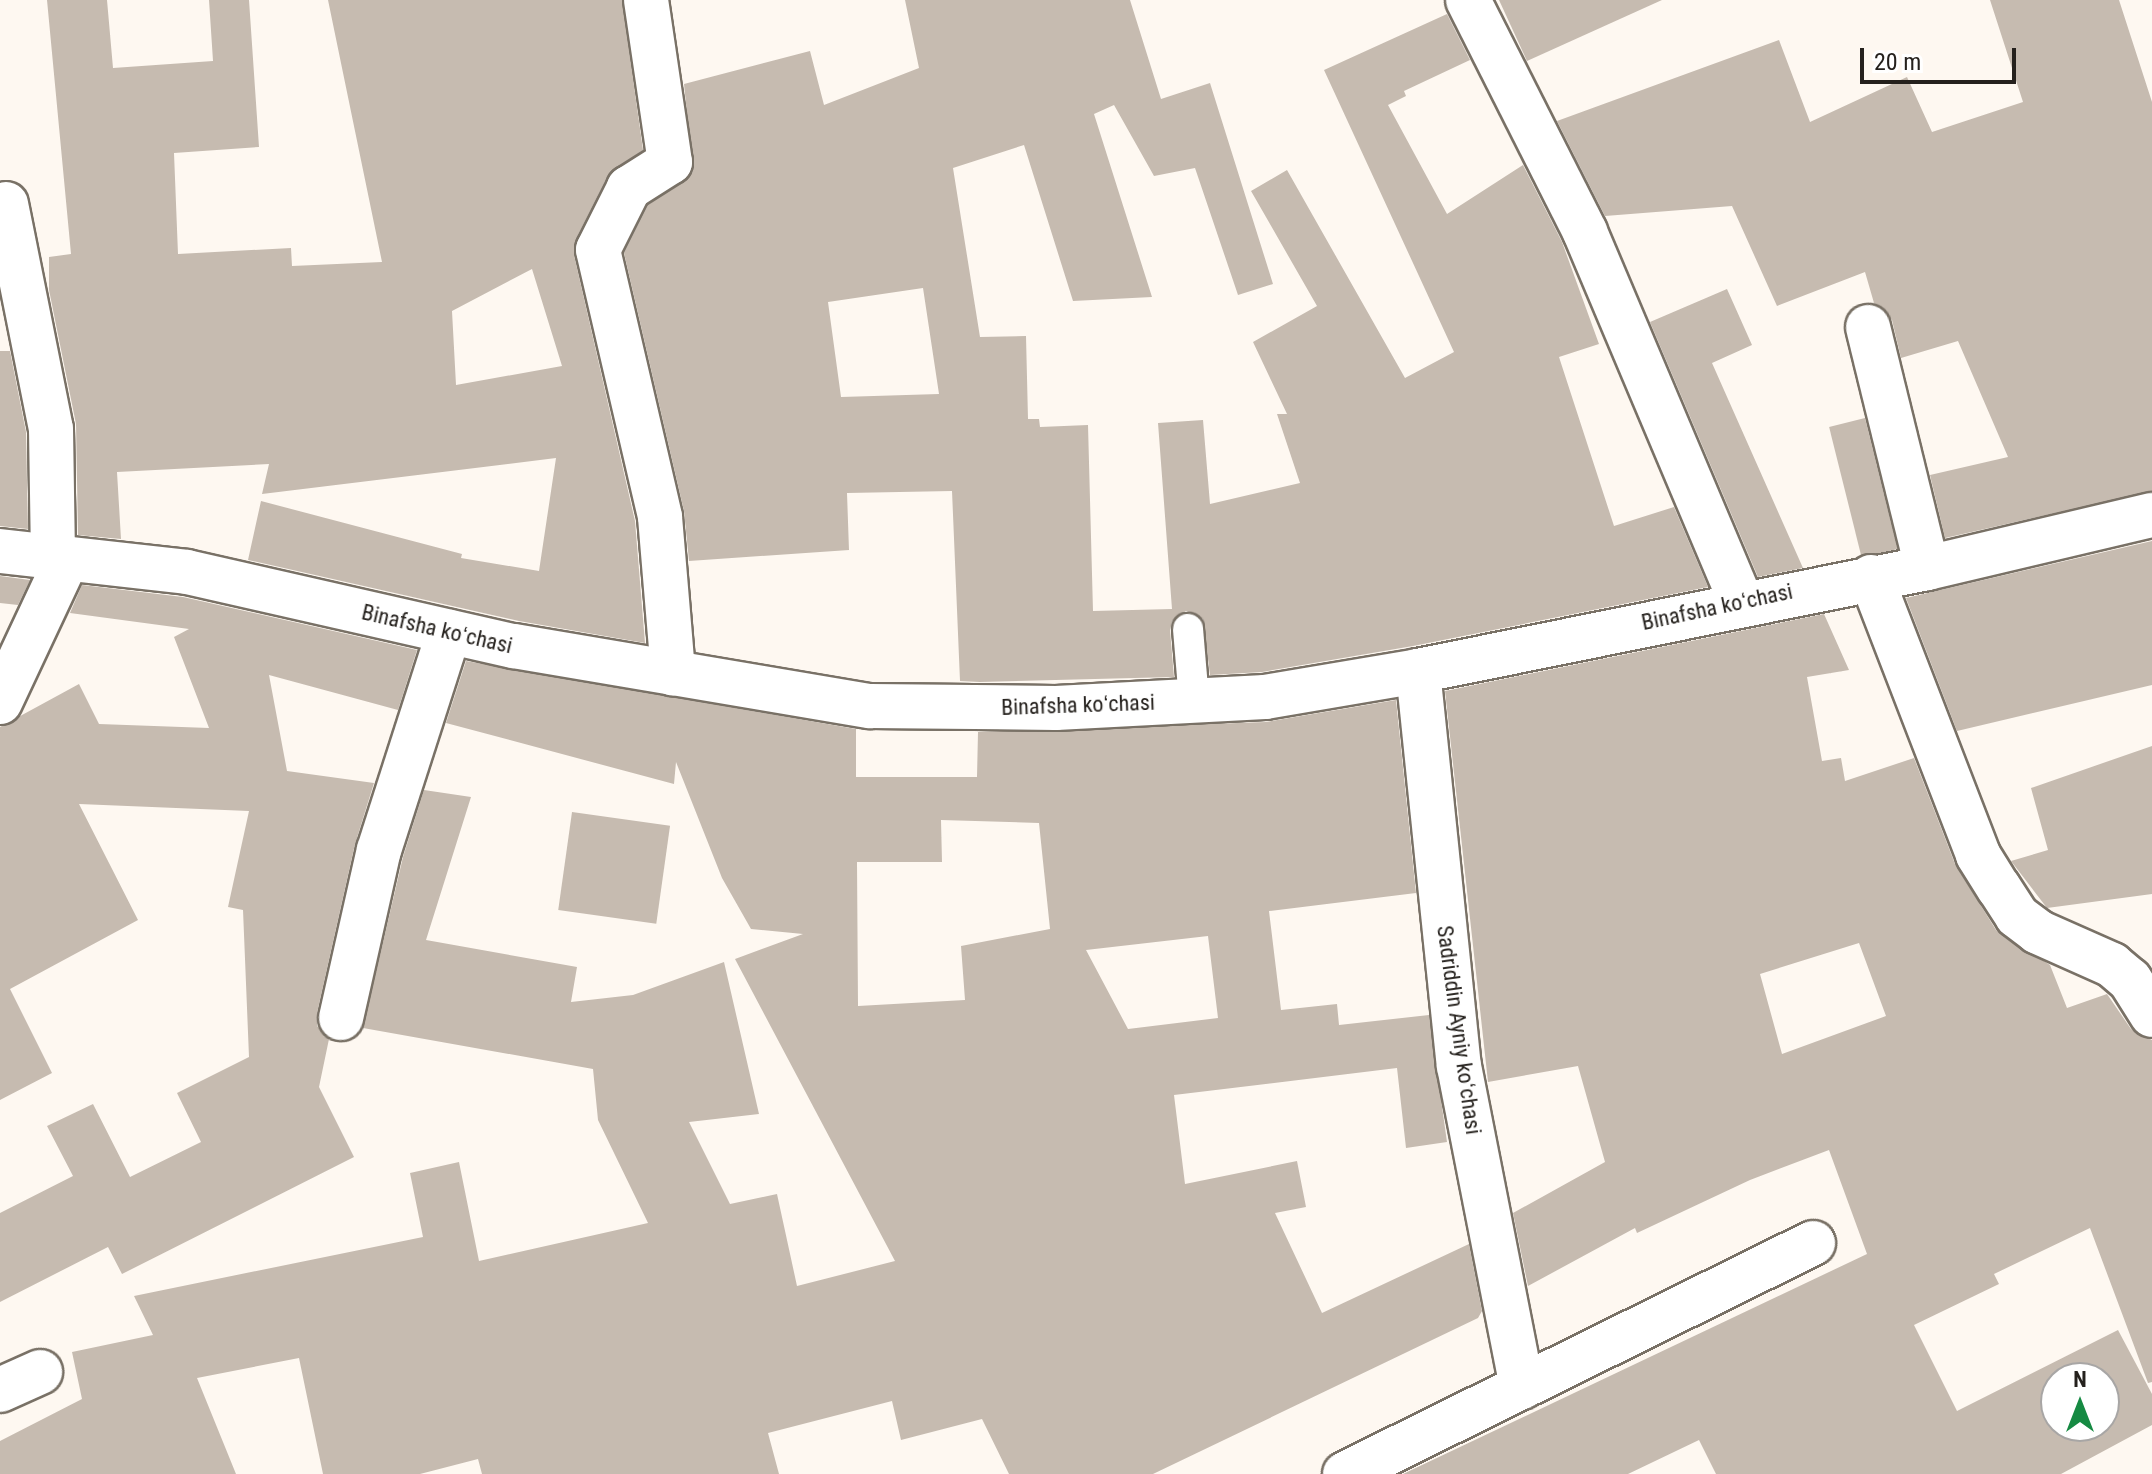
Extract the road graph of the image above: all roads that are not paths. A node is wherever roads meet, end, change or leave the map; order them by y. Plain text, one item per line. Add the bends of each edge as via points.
1 (646, 0) edge
2 (1468, 0) edge
3 (6, 204) dead end
4 (1868, 327) dead end
5 (2152, 515) edge
6 (0, 551) edge
7 (60, 558) junction
8 (1927, 568) junction
9 (1871, 577) junction
10 (1741, 602) junction
11 (1188, 629) dead end
12 (449, 632) junction
13 (1418, 671) junction
14 (673, 673) junction
15 (1194, 701) junction
16 (0, 702) edge
17 (2152, 1015) edge
18 (341, 1018) dead end
19 (1813, 1243) dead end
20 (40, 1372) dead end
21 (1522, 1387) junction
22 (0, 1390) edge
23 (1345, 1474) edge

1 - 14 street via 670,162 629,188 598,250 660,517
2 - 10 street via 1585,232
3 - 7 street via 51,429
4 - 8 street
5 - 8 street, Binafsha koʻchasi
6 - 7 street, Binafsha koʻchasi
7 - 12 street, Binafsha koʻchasi via 187,572
7 - 16 street
8 - 9 street, Binafsha koʻchasi
9 - 10 street, Binafsha koʻchasi
9 - 17 street via 1978,855 1999,888 2017,916 2038,932 2112,965 2130,980
10 - 13 street, Binafsha koʻchasi
11 - 15 lane
12 - 14 street, Binafsha koʻchasi
12 - 18 street via 379,850
13 - 15 street, Binafsha koʻchasi via 1265,697
13 - 21 street, Sadriddin Ayniy koʻchasi via 1459,1066
14 - 15 street, Binafsha koʻchasi via 870,706 1056,708
19 - 21 street
20 - 22 street
21 - 23 street

